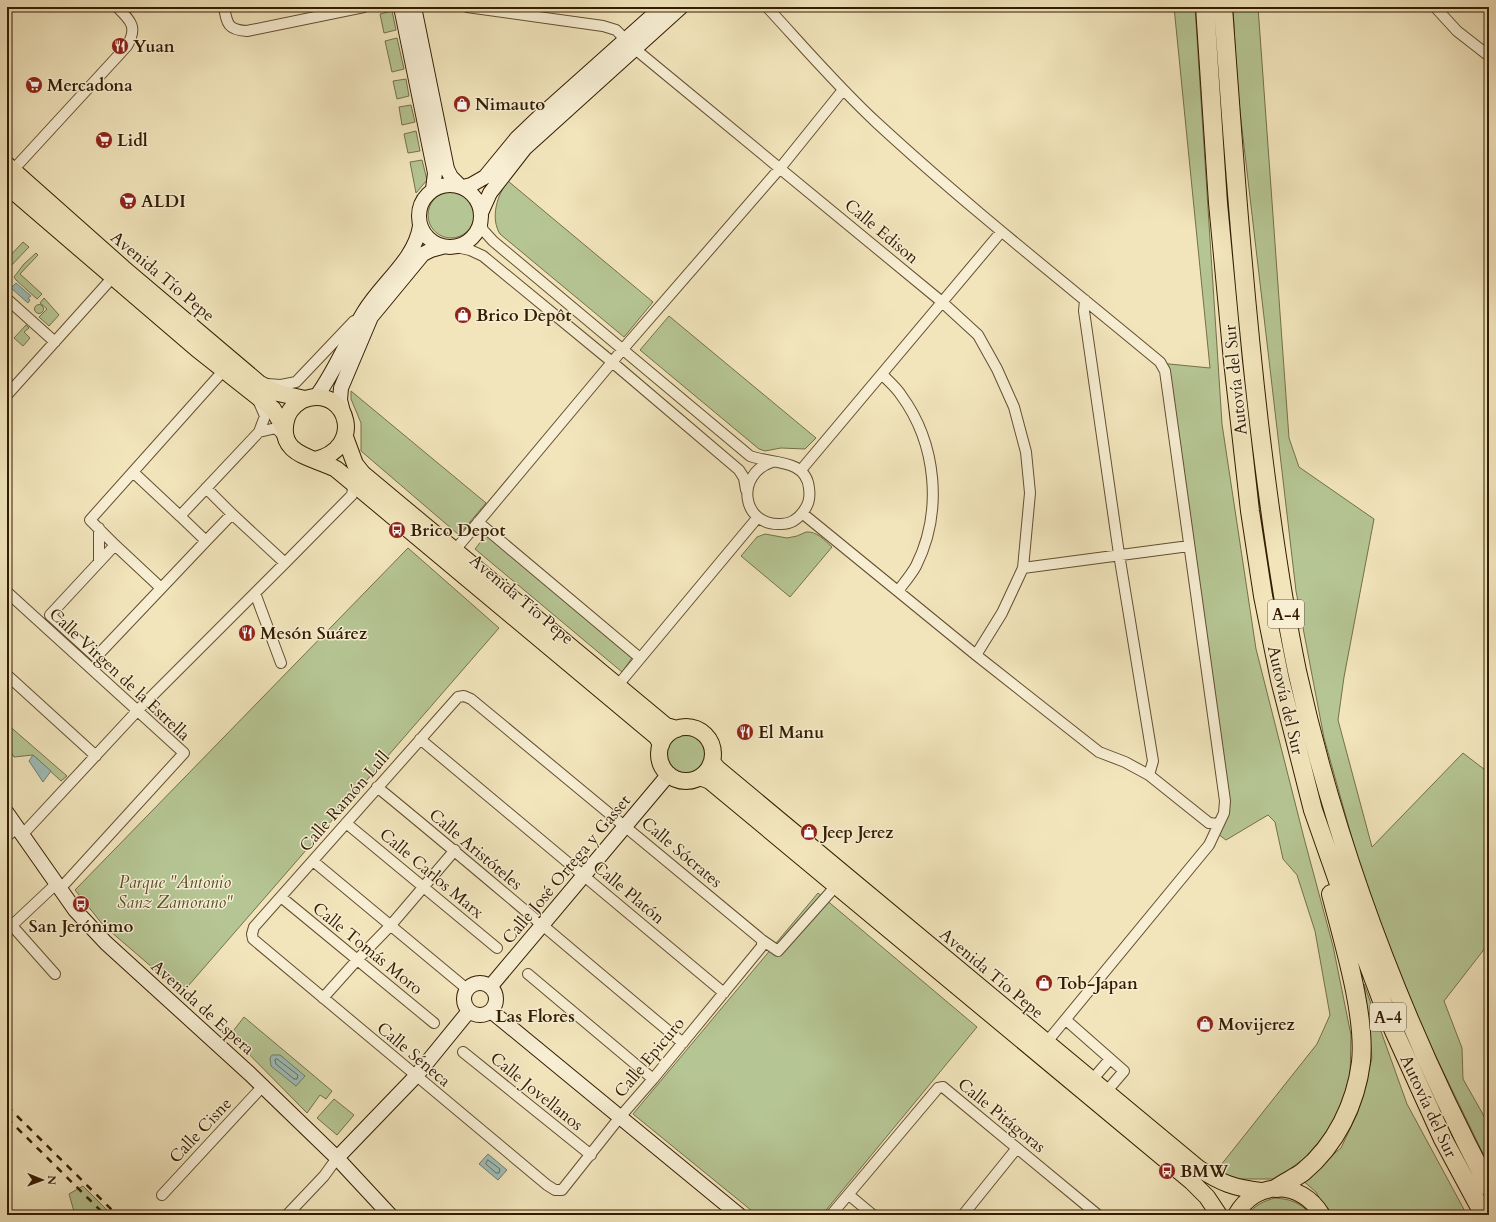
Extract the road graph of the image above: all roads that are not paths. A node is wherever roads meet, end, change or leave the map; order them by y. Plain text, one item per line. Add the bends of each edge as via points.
1 (117, 7) edge
2 (224, 7) edge
3 (364, 7) edge
4 (401, 7) edge
5 (414, 7) edge
6 (467, 7) edge
7 (662, 7) edge
8 (681, 7) edge
9 (767, 7) edge
10 (1205, 7) edge
11 (1223, 7) edge
12 (1435, 7) edge
13 (630, 44) junction
14 (1489, 56) edge
15 (843, 90) junction
16 (10, 168) edge
17 (781, 168) junction
18 (7, 186) edge
19 (462, 186) junction
20 (433, 189) junction
21 (481, 218) junction
22 (420, 226) junction
23 (1001, 232) junction
24 (448, 247) junction
25 (112, 278) junction
26 (7, 299) edge
27 (1085, 300) junction
28 (942, 302) junction
29 (364, 311) junction
30 (55, 342) junction
31 (623, 349) junction
32 (612, 362) junction
33 (224, 370) junction
34 (882, 374) junction
35 (258, 390) junction
36 (7, 395) edge
37 (310, 398) junction
38 (345, 420) junction
39 (259, 432) junction
40 (286, 434) junction
41 (345, 437) junction
42 (315, 460) junction
43 (772, 462) junction
44 (801, 470) junction
45 (133, 472) junction
46 (352, 487) junction
47 (206, 488) junction
48 (747, 494) junction
49 (802, 513) junction
50 (232, 514) junction
51 (180, 516) junction
52 (758, 517) junction
53 (478, 522) junction
54 (99, 528) junction
55 (206, 541) junction
56 (115, 545) junction
57 (1189, 546) junction
58 (455, 550) junction
59 (1119, 554) junction
60 (99, 562) junction
61 (285, 563) junction
62 (1023, 568) junction
63 (161, 588) junction
64 (898, 591) junction
65 (7, 592) edge
66 (255, 593) junction
67 (976, 655) junction
68 (640, 658) junction
69 (281, 663) dead end
70 (7, 675) edge
71 (618, 686) junction
72 (464, 696) joint
73 (138, 710) junction
74 (677, 728) junction
75 (420, 739) junction
76 (661, 745) junction
77 (96, 756) junction
78 (712, 762) junction
79 (669, 774) junction
80 (1149, 775) junction
81 (700, 777) junction
82 (377, 787) junction
83 (1313, 810) junction
84 (7, 813) edge
85 (346, 823) junction
86 (1219, 824) junction
87 (626, 826) junction
88 (15, 833) edge
89 (455, 850) junction
90 (313, 861) junction
91 (584, 876) junction
92 (58, 887) junction
93 (424, 887) junction
94 (835, 887) junction
95 (281, 897) junction
96 (9, 925) edge
97 (391, 925) junction
98 (542, 926) junction
99 (252, 934) joint
100 (762, 943) junction
101 (497, 948) dead end
102 (356, 960) junction
103 (55, 974) dead end
104 (528, 974) dead end
105 (490, 987) junction
106 (467, 989) junction
107 (724, 993) junction
108 (323, 998) junction
109 (469, 1011) junction
110 (491, 1011) junction
111 (1066, 1020) junction
112 (434, 1023) dead end
113 (683, 1043) junction
114 (1046, 1043) junction
115 (462, 1052) dead end
116 (1110, 1059) junction
117 (416, 1076) junction
118 (653, 1079) junction
119 (1092, 1080) junction
120 (262, 1087) junction
121 (1106, 1092) junction
122 (620, 1117) junction
123 (1017, 1148) junction
124 (591, 1155) junction
125 (336, 1158) junction
126 (1489, 1187) edge
127 (562, 1190) joint
128 (1269, 1190) junction
129 (848, 1194) junction
130 (162, 1195) dead end
131 (1096, 1214) edge
132 (286, 1215) edge
133 (390, 1215) edge
134 (739, 1215) edge
135 (832, 1215) edge
136 (873, 1215) edge
137 (963, 1215) edge
138 (1219, 1215) edge
139 (1236, 1215) edge
140 (1322, 1215) edge
141 (1484, 1215) edge

1 - 16 street via 130,20 133,28 132,38
2 - 3 street via 227,23 233,29 247,31
4 - 20 street via 435,172
5 - 19 street via 447,169 451,177
6 - 13 street, Calle Edison via 603,26 616,30
7 - 13 street
8 - 13 street
9 - 15 street
10 - 83 highway, Autovía del Sur / A-4 via 1219,211 1250,511 1263,596 1280,680
11 - 126 highway, Autovía del Sur / A-4 via 1251,353 1269,510 1298,671 1338,826 1366,911 1406,1013 1460,1133
12 - 14 street via 1457,31
13 - 17 street, Calle Edison
13 - 19 street via 540,116 517,138 485,177 471,185
13 - 21 street via 525,148 490,193
15 - 17 street
15 - 23 street via 876,123
16 - 35 main road, Avenida Tío Pepe
17 - 28 street, Calle Edison
17 - 31 street
18 - 25 main road, Avenida Tío Pepe
19 - 20 street via 448,184
19 - 21 street via 477,200
20 - 22 street via 423,199 420,207
21 - 24 street via 476,234 469,241
21 - 31 street via 484,230 493,241
22 - 24 street via 424,235 432,242
22 - 29 street via 416,244
23 - 27 street
23 - 28 street
24 - 32 street via 470,250 483,256
24 - 38 street via 423,254 371,317 341,388 340,400
25 - 30 street
25 - 33 main road, Avenida Tío Pepe
26 - 30 street
27 - 57 street via 1160,362 1164,371
27 - 59 street via 1084,311
28 - 34 street
28 - 62 street, Calle Edison via 978,336 997,369 1014,407 1026,452 1030,493
29 - 35 street via 296,382
29 - 37 street via 329,379
30 - 36 street
31 - 32 street
31 - 43 street via 750,456
32 - 48 street via 739,470 744,478
32 - 53 street
33 - 35 main road, Avenida Tío Pepe
33 - 45 street
34 - 44 street
34 - 64 street via 901,394 924,438 933,490 932,520 925,544 915,568
35 - 37 main road, Avenida Tío Pepe via 268,389
35 - 39 street via 265,416
35 - 40 main road, Avenida Tío Pepe via 273,409
37 - 38 main road via 332,402 343,413
37 - 40 main road via 294,405 287,416
38 - 41 main road
39 - 40 street via 276,428
39 - 47 street
40 - 42 main road via 298,453
41 - 42 main road via 333,453
41 - 58 main road, Avenida Tío Pepe via 355,464 363,474
42 - 46 main road, Avenida Tío Pepe via 336,469
43 - 44 street via 789,463
43 - 48 street via 758,469 752,476
44 - 49 street via 809,484 810,497
45 - 51 street
45 - 54 street via 90,520
46 - 61 street
46 - 76 main road, Avenida Tío Pepe via 369,496 657,737
47 - 50 street
47 - 51 street
48 - 52 street via 749,505
49 - 52 street via 792,522 784,524 767,523
49 - 64 street
50 - 55 street
50 - 61 street
51 - 55 street
52 - 68 street
53 - 58 street
53 - 68 street
54 - 56 street
54 - 60 street
55 - 63 street
56 - 60 street
56 - 63 street
57 - 59 street
57 - 86 street via 1225,801 1224,813
58 - 71 main road, Avenida Tío Pepe
59 - 62 street
59 - 80 street via 1153,761
60 - 63 street via 50,616 96,657
61 - 66 street
62 - 67 street, Calle Edison via 1002,613
64 - 67 street
65 - 73 street, Calle Virgen de la Estrella
66 - 69 street
66 - 73 street
67 - 80 street via 1099,752 1126,762
68 - 71 street
70 - 77 street
71 - 74 main road, Avenida Tío Pepe via 666,726
72 - 75 street, Calle Ramón Lull via 458,697
72 - 87 street, Calle Sócrates via 471,699
73 - 77 street
73 - 92 street, Calle Virgen de la Estrella via 184,753
74 - 76 main road
74 - 78 main road via 689,727 705,735 712,744
75 - 82 street, Calle Ramón Lull
75 - 91 street, Calle Platón
76 - 79 main road via 660,757 664,769
77 - 88 street
78 - 81 main road
78 - 114 main road, Avenida Tío Pepe
79 - 81 main road via 684,781
79 - 87 street, Calle José Ortega y Gasset
80 - 86 street via 1209,822
81 - 94 main road, Avenida Tío Pepe via 710,781
82 - 85 street, Calle Ramón Lull
82 - 89 street, Calle Aristóteles
83 - 128 highway via 1317,838 1355,995 1361,1031 1361,1061 1349,1109 1334,1138 1302,1173
83 - 141 highway, Autovía del Sur / A-4 via 1390,1022 1443,1139
84 - 88 street, Avenida de Espera
85 - 90 street, Calle Ramón Lull
85 - 93 street, Calle Carlos Marx
86 - 111 street via 1209,845
87 - 91 street, Calle José Ortega y Gasset
87 - 100 street, Calle Sócrates
88 - 92 street, Avenida de Espera
89 - 93 street
89 - 98 street, Calle Aristóteles
90 - 95 street, Calle Ramón Lull
90 - 97 street
91 - 98 street, Calle José Ortega y Gasset
91 - 107 street, Calle Platón
92 - 96 street
92 - 120 street, Avenida de Espera via 106,944 177,1006
93 - 97 street
93 - 101 street, Calle Carlos Marx
94 - 100 street, Calle Sócrates via 778,951
94 - 138 main road, Avenida Tío Pepe via 1191,1181 1207,1197
95 - 99 street, Calle Ramón Lull via 254,927
95 - 102 street, Calle Tomás Moro
96 - 103 street
97 - 102 street
97 - 106 street
98 - 105 street, Calle José Ortega y Gasset
98 - 113 street, Calle Aristóteles
99 - 108 street, Calle Séneca via 253,939
100 - 107 street, Calle Epicuro
102 - 108 street
102 - 112 street, Calle Tomás Moro
104 - 118 street
105 - 106 street via 482,983
105 - 110 street via 496,998
106 - 109 street via 464,1001
107 - 113 street, Calle Epicuro
108 - 117 street, Calle Séneca
109 - 110 street via 476,1015 484,1015
109 - 117 street
110 - 122 street
111 - 114 street
111 - 116 street
113 - 118 street, Calle Epicuro
114 - 119 main road, Avenida Tío Pepe
115 - 124 street, Calle Jovellanos
116 - 119 street
116 - 121 street via 1124,1071
117 - 125 street
117 - 127 street, Calle Séneca via 547,1185 555,1190
118 - 122 street, Calle Epicuro
119 - 121 main road, Avenida Tío Pepe
120 - 125 street, Avenida de Espera
120 - 130 street, Calle Cisne
121 - 128 main road, Avenida Tío Pepe via 1198,1168 1220,1182 1235,1187
122 - 124 street, Calle Epicuro
122 - 134 street
123 - 129 street, Calle Pitágoras via 943,1087 938,1088
123 - 131 street, Calle Pitágoras
123 - 137 street
124 - 127 street, Calle Epicuro
125 - 132 street via 324,1176
125 - 133 street, Avenida de Espera
128 - 139 main road via 1249,1198
128 - 140 main road, Avenida Tío Pepe via 1291,1190 1303,1195 1314,1203
129 - 135 street, Calle Pitágoras
129 - 136 street

